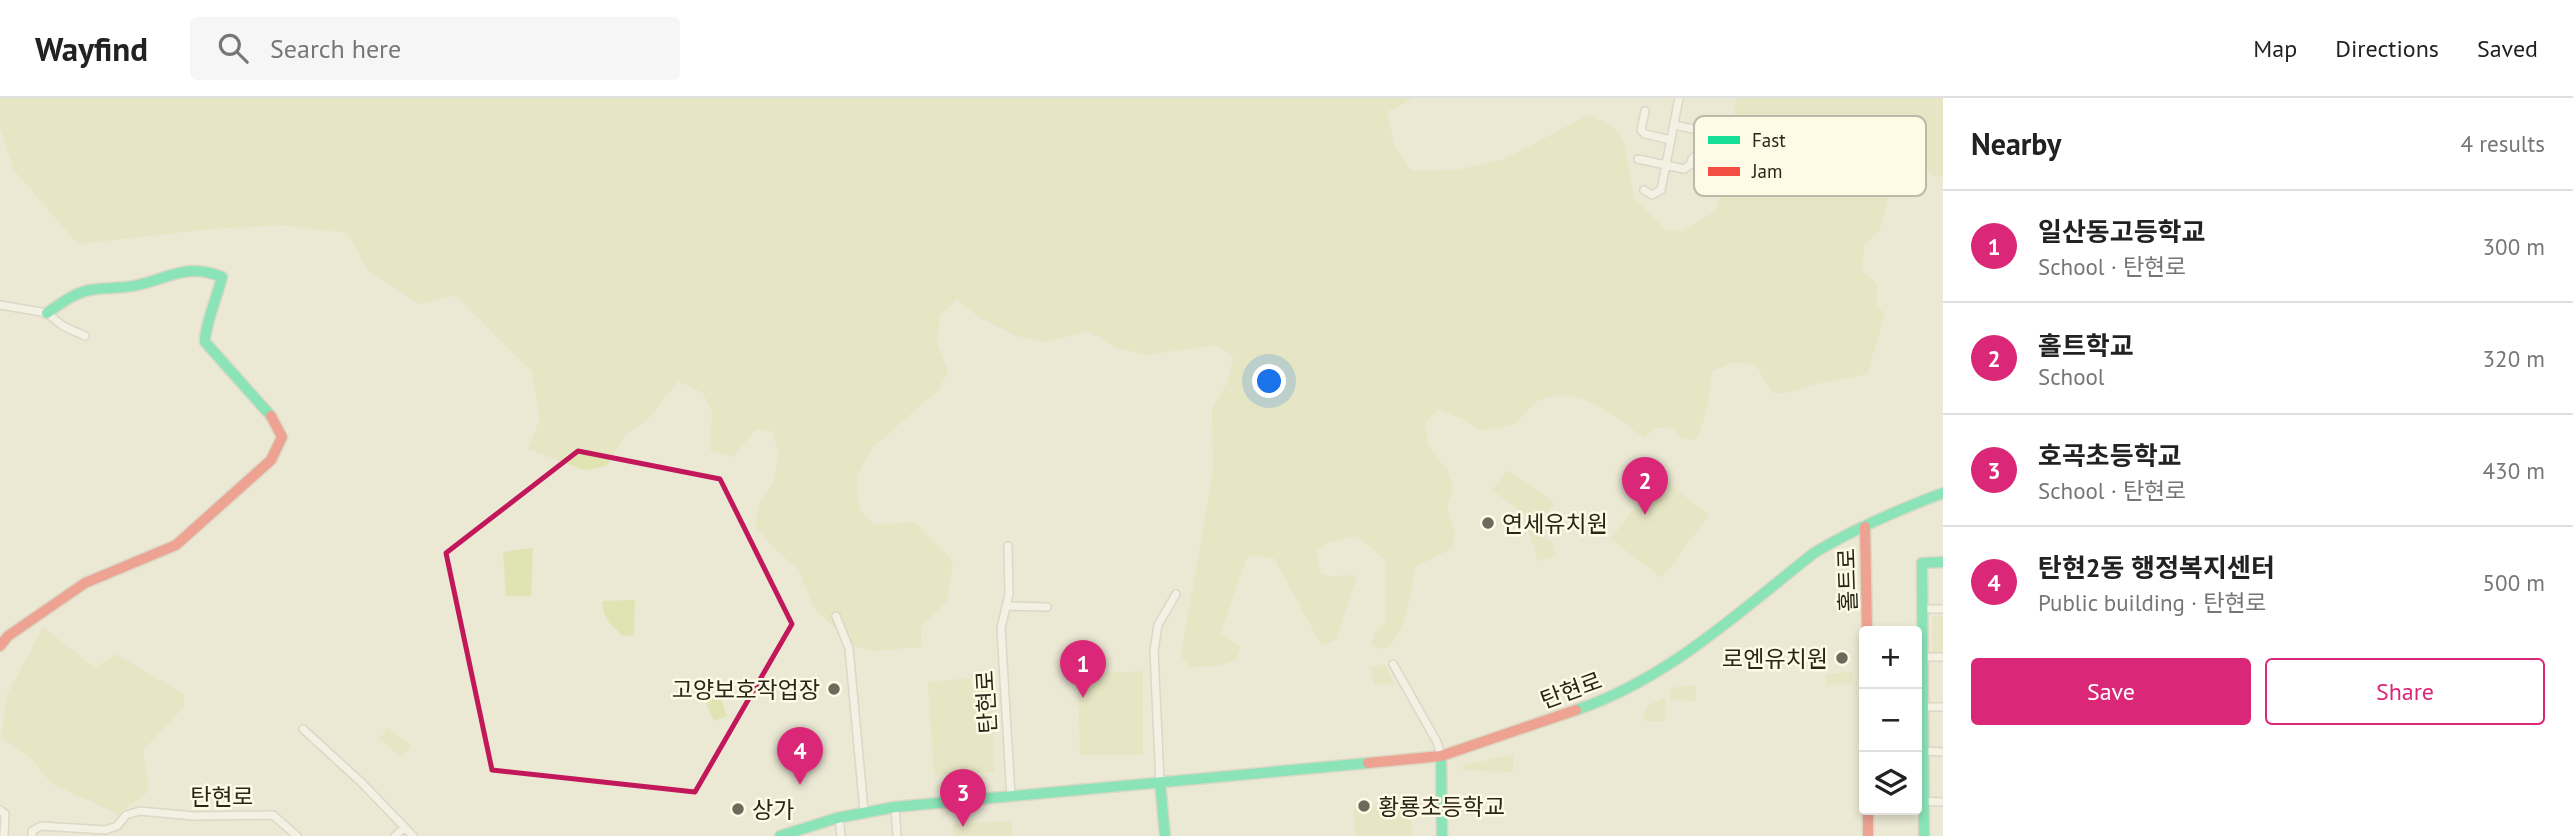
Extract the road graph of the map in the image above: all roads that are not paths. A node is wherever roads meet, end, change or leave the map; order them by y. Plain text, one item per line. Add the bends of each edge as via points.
1 (1679, 98) edge
2 (1646, 111) dead end
3 (1674, 125) junction
4 (1694, 129) edge
5 (1671, 140) junction
6 (1694, 158) edge
7 (1638, 159) dead end
8 (1666, 165) junction
9 (1644, 190) dead end
10 (0, 305) edge
11 (47, 313) junction
12 (85, 336) dead end
13 (1943, 493) edge
14 (1864, 527) junction
15 (1008, 546) dead end
16 (1943, 562) edge
17 (1176, 594) dead end
18 (1006, 606) junction
19 (1047, 607) dead end
20 (1923, 609) junction
21 (1943, 609) edge
22 (836, 616) dead end
23 (1867, 626) edge
24 (1922, 626) edge
25 (0, 646) edge
26 (1922, 657) edge
27 (1943, 657) edge
28 (1392, 664) dead end
29 (1922, 689) edge
30 (1923, 707) junction
31 (1943, 707) edge
32 (303, 729) dead end
33 (1924, 751) junction
34 (1943, 752) edge
35 (1441, 756) junction
36 (1160, 782) junction
37 (1922, 784) edge
38 (1011, 797) junction
39 (1922, 801) edge
40 (1943, 802) edge
41 (895, 807) junction
42 (0, 810) edge
43 (864, 811) junction
44 (1922, 813) edge
45 (1868, 815) edge
46 (839, 818) junction
47 (404, 828) junction
48 (4, 836) edge
49 (32, 836) edge
50 (297, 836) edge
51 (395, 836) edge
52 (413, 836) edge
53 (780, 836) edge
54 (841, 836) edge
55 (897, 836) edge
56 (1166, 836) edge
57 (1442, 836) edge
58 (1868, 836) edge
59 (1924, 836) edge

1 - 3 street
2 - 5 street via 1641,131
3 - 4 street
3 - 5 street
5 - 8 street
6 - 8 street via 1684,169
7 - 8 street
8 - 9 street via 1661,190 1652,195
10 - 11 street
11 - 12 street
11 - 25 main road via 88,291 138,285 182,269 222,277 205,342 272,417 282,437 271,460 176,545 85,583
13 - 14 main road, 탄현로
14 - 23 main road, 홀트로
14 - 35 main road, 탄현로 via 1804,560 1665,669 1583,708
15 - 18 street, 탄현로
16 - 20 main road via 1922,563
17 - 36 street via 1158,625 1154,651
18 - 19 street
18 - 38 street, 탄현로 via 1001,628
20 - 21 street
20 - 24 main road
22 - 43 street via 849,648
26 - 27 street
28 - 35 street
29 - 30 main road
30 - 31 street
30 - 33 main road
32 - 47 street
33 - 34 street
33 - 37 main road
35 - 36 main road, 탄현로
35 - 57 main road
36 - 38 main road, 탄현로
36 - 56 main road
38 - 41 main road, 탄현로
39 - 40 street
41 - 43 main road, 탄현로
41 - 55 street
42 - 48 street via 5,814
43 - 46 main road, 탄현로
44 - 59 main road
45 - 58 main road
46 - 53 main road, 탄현로
46 - 54 street
47 - 51 street
47 - 52 street
49 - 50 street, 탄현로 via 41,826 105,830 140,811 273,815

